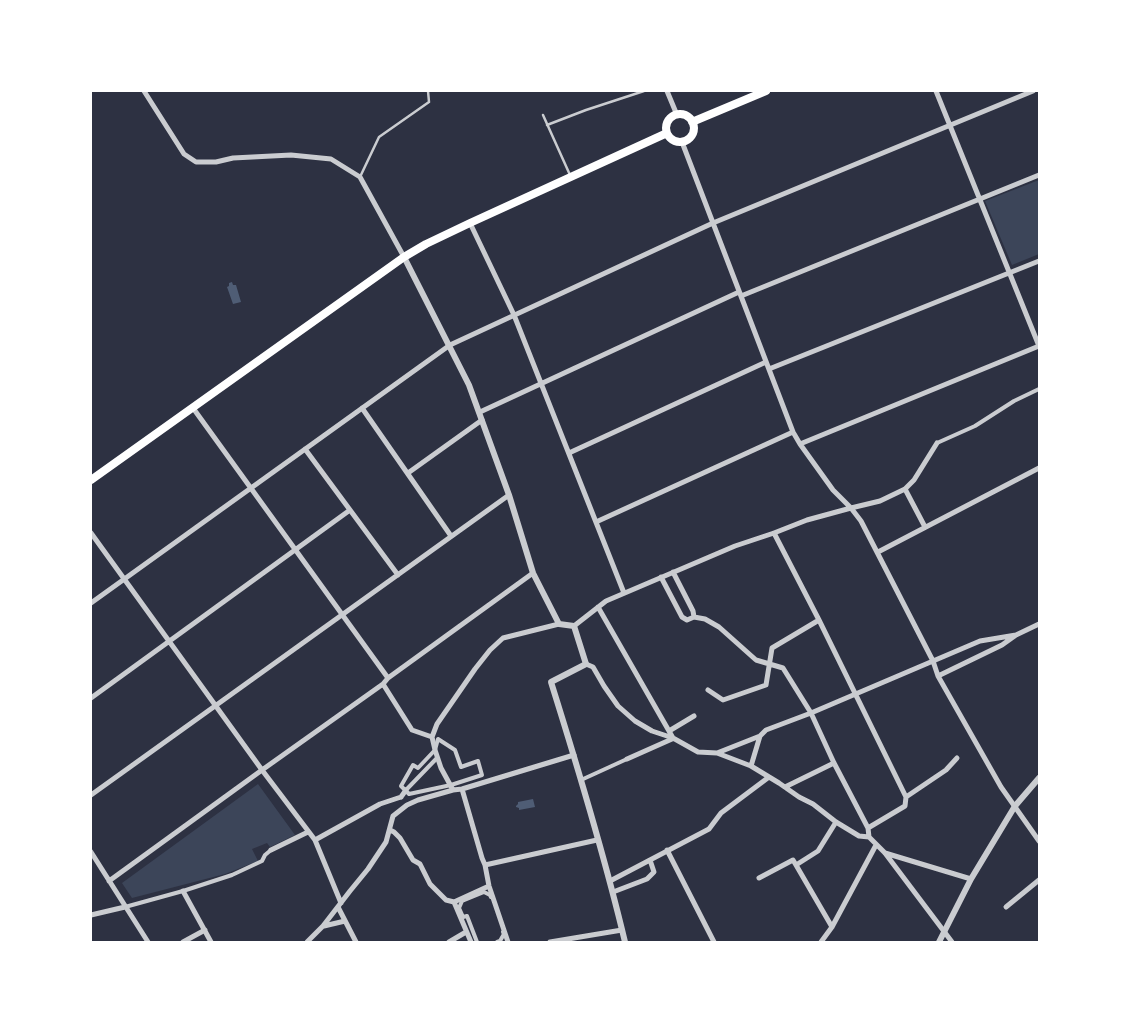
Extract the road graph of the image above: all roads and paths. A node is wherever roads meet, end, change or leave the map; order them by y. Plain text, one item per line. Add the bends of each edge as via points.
1 (144, 91) edge
2 (428, 91) edge
3 (644, 91) edge
4 (667, 91) edge
5 (766, 91) edge
6 (936, 91) edge
7 (1033, 91) edge
8 (542, 115) dead end
9 (677, 115) junction
10 (692, 122) junction
11 (547, 125) junction
12 (949, 126) junction
13 (667, 133) junction
14 (682, 142) junction
15 (1039, 175) edge
16 (571, 176) junction
17 (360, 177) junction
18 (980, 199) junction
19 (713, 222) junction
20 (470, 223) junction
21 (404, 257) junction
22 (1039, 260) edge
23 (1009, 273) junction
24 (740, 294) junction
25 (514, 315) junction
26 (450, 345) junction
27 (1039, 346) edge
28 (766, 362) junction
29 (769, 370) junction
30 (542, 383) junction
31 (1039, 390) edge
32 (193, 408) junction
33 (362, 408) junction
34 (480, 412) junction
35 (482, 420) junction
36 (793, 432) junction
37 (937, 443) joint
38 (800, 444) junction
39 (305, 449) junction
40 (569, 453) junction
41 (1039, 468) edge
42 (408, 472) junction
43 (91, 480) edge
44 (251, 488) junction
45 (905, 489) junction
46 (509, 495) junction
47 (851, 508) junction
48 (350, 510) junction
49 (596, 522) junction
50 (925, 527) junction
51 (91, 533) edge
52 (774, 534) junction
53 (451, 536) junction
54 (295, 550) junction
55 (878, 552) junction
56 (673, 572) junction
57 (533, 573) junction
58 (398, 575) junction
59 (661, 577) junction
60 (124, 579) junction
61 (624, 593) junction
62 (91, 603) edge
63 (598, 607) junction
64 (342, 615) junction
65 (694, 617) junction
66 (819, 620) junction
67 (559, 624) junction
68 (1039, 624) edge
69 (574, 626) junction
70 (1016, 635) junction
71 (170, 642) junction
72 (933, 661) junction
73 (586, 664) junction
74 (769, 664) junction
75 (938, 676) junction
76 (388, 678) junction
77 (383, 684) junction
78 (708, 690) dead end
79 (856, 694) junction
80 (91, 698) edge
81 (216, 706) junction
82 (811, 713) junction
83 (694, 716) dead end
84 (669, 731) junction
85 (760, 736) junction
86 (432, 737) junction
87 (673, 738) junction
88 (435, 750) junction
89 (717, 753) junction
90 (574, 755) junction
91 (437, 758) junction
92 (957, 758) dead end
93 (627, 759) joint
94 (834, 762) junction
95 (752, 766) junction
96 (262, 770) junction
97 (769, 777) junction
98 (1039, 778) edge
99 (581, 780) junction
100 (452, 787) junction
101 (785, 787) junction
102 (462, 789) junction
103 (406, 790) junction
104 (91, 795) edge
105 (401, 797) junction
106 (906, 797) junction
107 (407, 805) junction
108 (1015, 806) junction
109 (836, 822) junction
110 (868, 828) junction
111 (390, 830) junction
112 (308, 832) junction
113 (869, 837) junction
114 (315, 840) junction
115 (598, 840) junction
116 (1039, 841) edge
117 (876, 845) junction
118 (271, 850) joint
119 (667, 850) junction
120 (91, 852) edge
121 (885, 853) junction
122 (650, 860) junction
123 (796, 865) junction
124 (485, 866) junction
125 (759, 878) dead end
126 (971, 879) junction
127 (1039, 880) edge
128 (109, 881) junction
129 (610, 881) junction
130 (489, 886) junction
131 (183, 891) junction
132 (613, 892) junction
133 (454, 902) junction
134 (340, 905) junction
135 (126, 907) junction
136 (1006, 907) dead end
137 (91, 915) edge
138 (345, 920) junction
139 (324, 926) junction
140 (832, 927) junction
141 (205, 930) junction
142 (622, 930) junction
143 (466, 932) junction
144 (944, 932) junction
145 (148, 942) edge
146 (183, 942) edge
147 (211, 942) edge
148 (307, 942) edge
149 (356, 942) edge
150 (449, 942) edge
151 (470, 942) edge
152 (477, 942) edge
153 (497, 942) edge
154 (508, 942) edge
155 (550, 942) edge
156 (625, 942) edge
157 (714, 942) edge
158 (821, 942) edge
159 (939, 942) edge
160 (952, 942) edge

1 - 17 street via 184,154 196,162 291,156 332,159
2 - 17 lane via 429,102 379,137
3 - 11 lane
4 - 9 street
5 - 10 main road
6 - 12 street
7 - 12 street
8 - 11 lane
9 - 10 main road via 686,116
9 - 13 main road via 669,120
10 - 14 main road via 692,135
11 - 16 lane
12 - 18 street
12 - 19 street
13 - 14 main road via 673,140
13 - 16 main road
14 - 19 street
15 - 18 street
16 - 20 main road
17 - 21 street
18 - 23 street
18 - 24 street
19 - 24 street
19 - 25 street
20 - 21 main road
20 - 25 street
21 - 26 street
21 - 32 main road
22 - 23 street
23 - 27 street
23 - 29 street
24 - 28 street
24 - 30 street
25 - 26 street
25 - 30 street
26 - 33 street
26 - 34 street
27 - 38 street
28 - 29 street
28 - 40 street
29 - 36 street
30 - 34 street
30 - 40 street
31 - 37 street
32 - 43 main road
32 - 44 street
33 - 39 street
33 - 42 street
34 - 35 street
35 - 42 street
35 - 46 street
36 - 38 street
36 - 49 street
37 - 45 street
38 - 47 street via 833,490
39 - 44 street
39 - 48 street
40 - 49 street
41 - 50 street
42 - 53 street
44 - 54 street
44 - 60 street
45 - 47 street via 880,501
45 - 50 street
46 - 53 street
46 - 57 street
47 - 52 street via 807,520
47 - 55 street
48 - 54 street
48 - 58 street
49 - 61 street
50 - 55 street
51 - 60 street
52 - 56 street via 735,546
52 - 66 street
53 - 58 street
54 - 64 street
54 - 71 street
55 - 72 street
56 - 59 street
56 - 65 street
57 - 67 street
57 - 76 street
58 - 64 street
59 - 61 street
59 - 65 street via 682,617 687,620
60 - 62 street
60 - 71 street
61 - 63 street
63 - 69 street
63 - 84 street
64 - 76 street
64 - 81 street
65 - 74 street via 719,627 756,660
66 - 74 street via 772,648
66 - 79 street
67 - 69 street
67 - 86 street via 503,638 475,669 437,724
68 - 70 street
69 - 73 street
70 - 72 street via 980,641
70 - 75 street
71 - 80 street
71 - 81 street
72 - 75 street
72 - 79 street
73 - 87 street via 593,667 618,706 634,721
73 - 90 street via 551,682
74 - 78 street via 766,685 723,700
74 - 82 street via 783,668
75 - 108 street
76 - 77 street
77 - 86 street via 412,730
77 - 96 street
79 - 82 street
79 - 106 street
81 - 96 street
81 - 104 street
82 - 85 street via 766,730
82 - 94 street
83 - 84 street
84 - 87 street
85 - 89 street
85 - 95 street
86 - 88 street
87 - 89 street via 698,752
87 - 93 street
88 - 91 street
88 - 100 street via 438,739 455,750 461,767 478,761 482,775
88 - 103 street via 418,768 414,765 402,786
89 - 95 street
90 - 99 street
90 - 102 street
91 - 100 street
91 - 103 street
92 - 106 street via 946,770
93 - 99 street
94 - 101 street
94 - 110 street
95 - 97 street
96 - 112 street
96 - 128 street
97 - 101 street
97 - 119 street via 721,813 709,829
98 - 108 street
99 - 115 street
100 - 102 street
100 - 103 street via 409,794
100 - 107 street
101 - 109 street
102 - 124 street
103 - 105 street
105 - 107 street
105 - 114 street via 380,804
106 - 110 street via 905,806
107 - 111 street via 393,816
108 - 116 street
108 - 126 street
109 - 113 street via 859,836
109 - 123 street via 818,851
110 - 113 street
111 - 133 street via 400,838 413,860 420,864 430,884 446,900
111 - 134 street via 368,870
112 - 114 street
112 - 118 street
113 - 117 street
114 - 134 street
115 - 124 street
115 - 129 street
117 - 121 street
117 - 140 street
118 - 131 street via 262,862
119 - 122 street
119 - 157 street
120 - 128 street
121 - 126 street
121 - 144 street
122 - 129 street
122 - 132 street via 654,872 647,880
123 - 125 street via 793,860
123 - 140 street
124 - 130 street
126 - 144 street
127 - 136 street
128 - 135 street
129 - 132 street
130 - 133 street
130 - 154 street
131 - 135 street
131 - 141 street
132 - 142 street
133 - 143 street
134 - 138 street
134 - 139 street
135 - 137 street
135 - 145 street
138 - 139 street
138 - 149 street
139 - 148 street
140 - 158 street
141 - 146 street
141 - 147 street
142 - 155 street
142 - 156 street
143 - 150 street
143 - 151 street
144 - 159 street
144 - 160 street
152 - 153 street via 467,916 463,917 459,908 462,901 484,892 490,895 504,934

